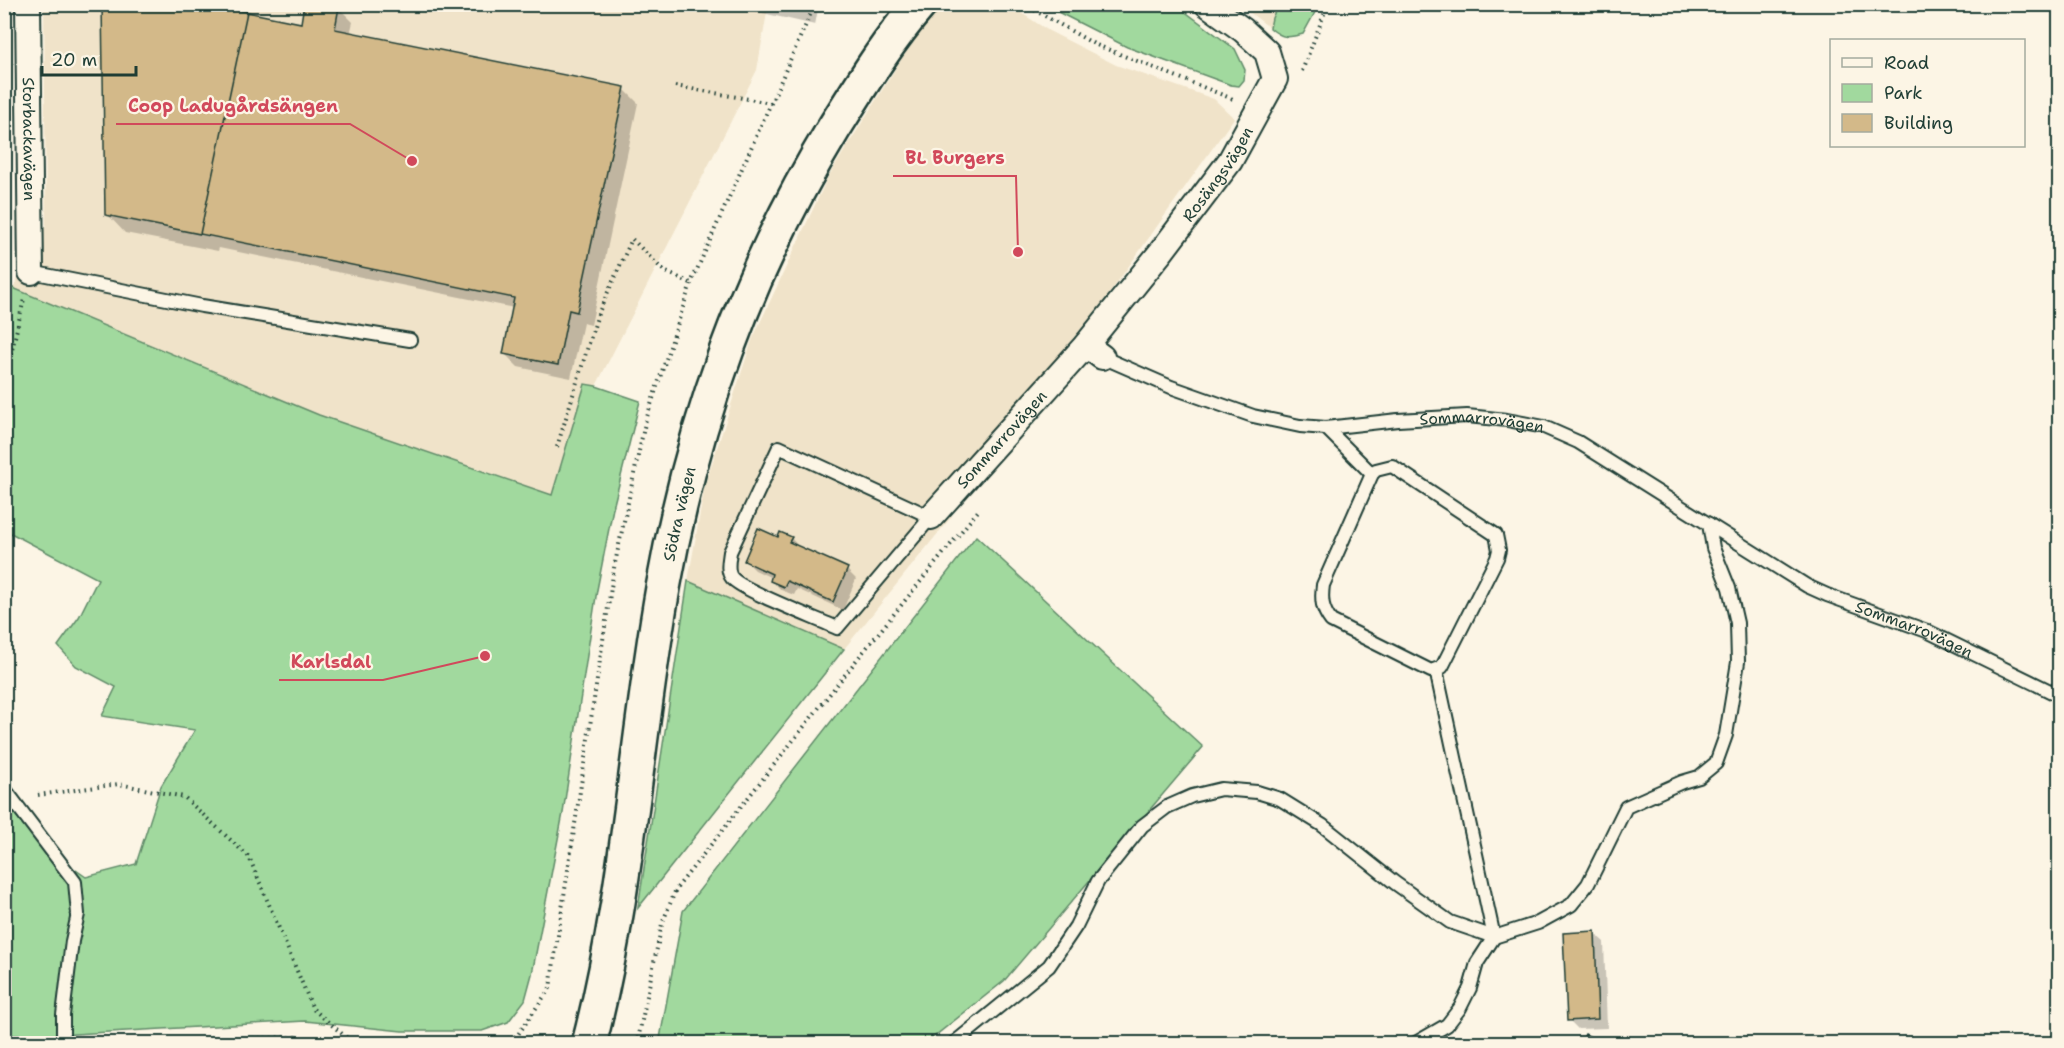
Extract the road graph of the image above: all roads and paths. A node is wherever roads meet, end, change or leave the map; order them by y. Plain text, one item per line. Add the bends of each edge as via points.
1 (28, 4) edge
2 (1024, 4) edge
3 (1207, 4) edge
4 (911, 12) edge
5 (675, 86) dead end
6 (1234, 99) dead end
7 (771, 103) dead end
8 (31, 272) junction
9 (691, 283) dead end
10 (410, 340) dead end
11 (1094, 351) junction
12 (4, 384) edge
13 (1326, 428) junction
14 (557, 447) dead end
15 (1372, 474) junction
16 (984, 503) dead end
17 (931, 518) junction
18 (1709, 524) junction
19 (1436, 670) junction
20 (2060, 696) edge
21 (4, 788) edge
22 (15, 801) junction
23 (1494, 937) junction
24 (347, 1038) junction
25 (63, 1044) edge
26 (85, 1044) edge
27 (409, 1044) edge
28 (589, 1044) edge
29 (637, 1044) edge
30 (953, 1044) edge
31 (1414, 1044) edge

1 - 8 street, Storbackavägen
2 - 6 path via 1094,44
3 - 11 street, Rosängsvägen via 1230,15 1267,52 1275,80 1230,161 1161,252
4 - 28 main road, Södra vägen via 835,126 784,216 735,325 714,383 678,512 663,591 619,895
5 - 7 path
8 - 10 lane via 202,306
8 - 12 path
9 - 14 path via 664,271 632,239 598,314
11 - 13 lane, Sommarrovägen via 1171,387 1253,416
11 - 17 street, Sommarrovägen
13 - 15 lane
13 - 18 lane, Sommarrovägen via 1467,416 1544,426 1578,442
15 - 19 lane via 1323,585 1324,611 1330,621 1425,670
15 - 19 lane via 1392,466 1496,535 1497,558 1442,667
16 - 29 path via 676,889 662,924
17 - 17 lane via 779,447 730,552 728,566 732,578 748,588 837,628
18 - 20 lane, Sommarrovägen via 1817,591 1927,631
18 - 23 lane via 1737,623 1738,662 1716,763 1699,777 1626,807 1588,884 1570,905 1538,923
19 - 23 lane
21 - 22 lane
22 - 24 path via 119,784 184,797 249,857 313,1009
22 - 25 lane via 75,882 78,914 63,1015
23 - 30 lane via 1450,922 1322,825 1280,799 1257,792 1221,789 1167,807 1142,826 1098,881 1050,966
23 - 31 lane via 1477,963 1460,1008 1447,1024
24 - 26 path via 249,1037
24 - 27 path

